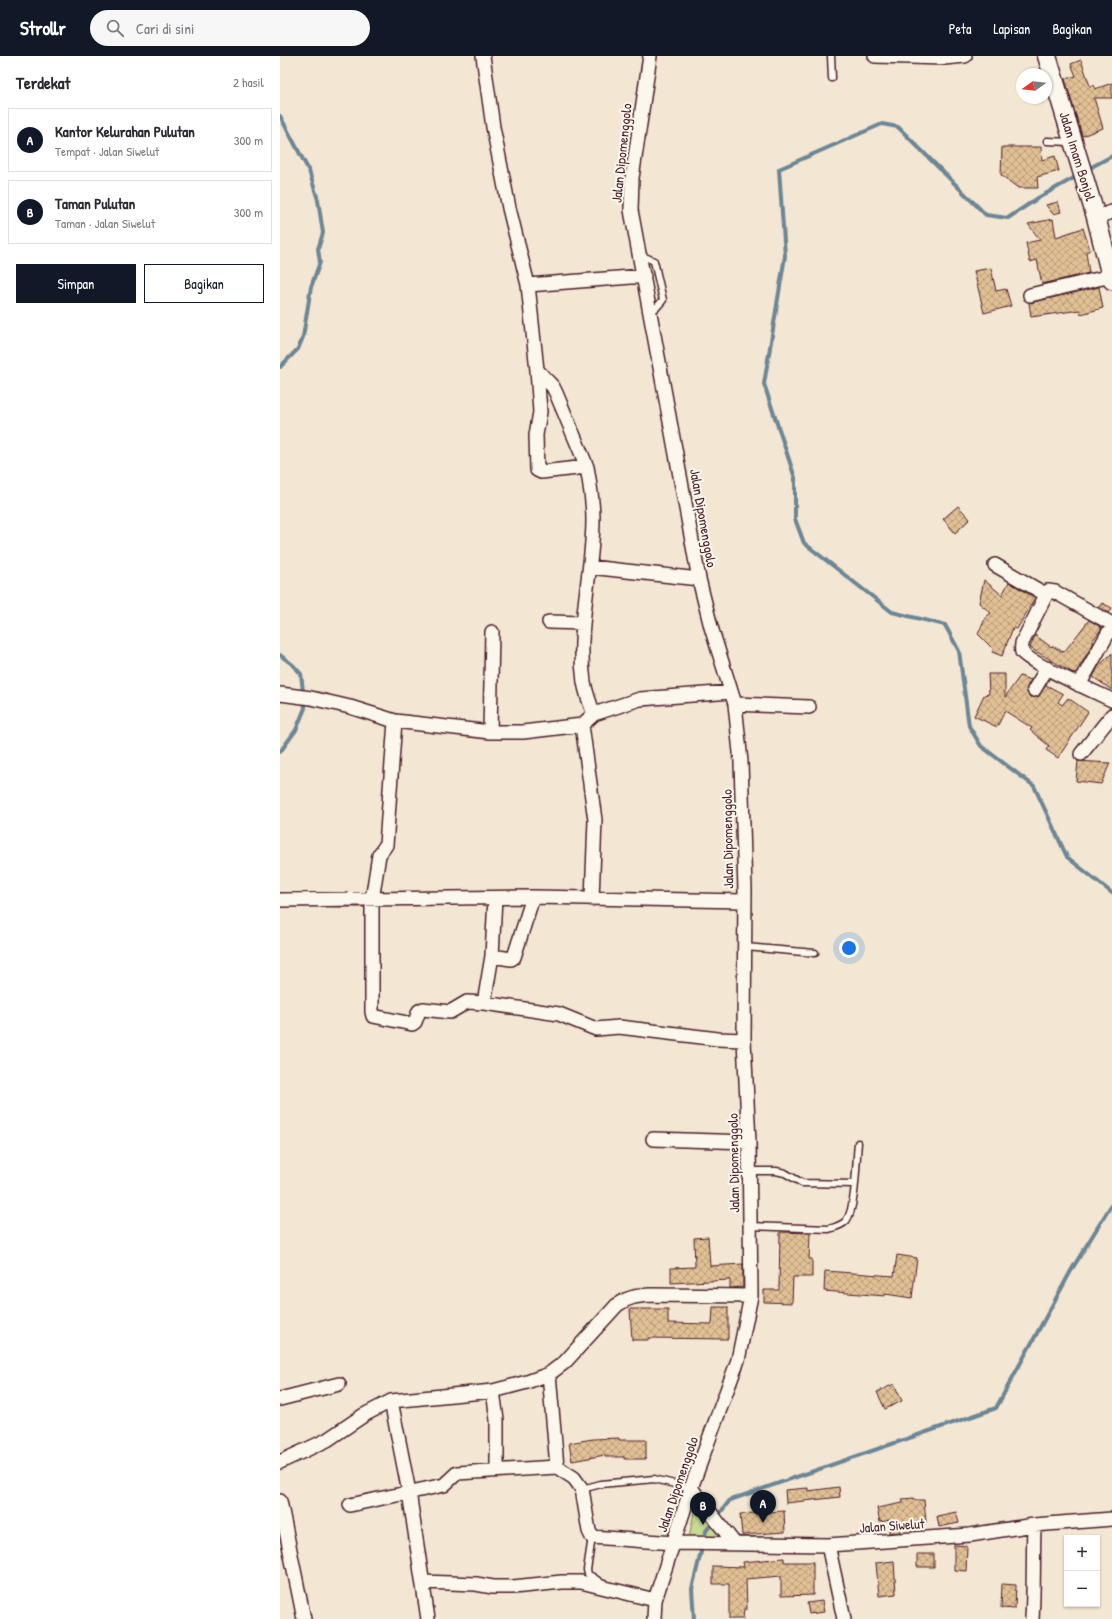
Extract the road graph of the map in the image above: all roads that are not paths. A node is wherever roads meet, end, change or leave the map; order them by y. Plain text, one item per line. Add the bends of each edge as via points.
1 (483, 56) edge
2 (650, 56) edge
3 (831, 56) edge
4 (875, 56) edge
5 (965, 56) edge
6 (1047, 56) edge
7 (832, 78) dead end
8 (1047, 141) dead end
9 (1072, 142) junction
10 (1104, 214) edge
11 (639, 257) junction
12 (644, 276) junction
13 (1111, 278) edge
14 (528, 285) junction
15 (1030, 295) dead end
16 (650, 308) junction
17 (537, 370) junction
18 (587, 467) junction
19 (994, 565) dead end
20 (590, 567) junction
21 (699, 579) junction
22 (1045, 594) junction
23 (549, 622) dead end
24 (583, 623) junction
25 (492, 632) dead end
26 (1047, 668) junction
27 (1079, 685) junction
28 (1034, 690) dead end
29 (731, 692) junction
30 (280, 694) edge
31 (1112, 700) edge
32 (735, 704) junction
33 (809, 707) dead end
34 (594, 714) junction
35 (1112, 715) edge
36 (395, 721) junction
37 (582, 725) junction
38 (490, 732) junction
39 (1081, 754) dead end
40 (533, 897) junction
41 (494, 898) junction
42 (592, 899) junction
43 (280, 900) edge
44 (372, 900) junction
45 (744, 900) junction
46 (745, 947) junction
47 (815, 953) dead end
48 (492, 956) junction
49 (484, 1003) junction
50 (744, 1040) junction
51 (652, 1139) dead end
52 (749, 1142) junction
53 (858, 1143) dead end
54 (750, 1171) junction
55 (854, 1184) junction
56 (750, 1226) junction
57 (751, 1296) junction
58 (549, 1374) junction
59 (339, 1384) dead end
60 (493, 1391) junction
61 (280, 1399) edge
62 (391, 1402) junction
63 (280, 1462) edge
64 (557, 1467) junction
65 (497, 1469) junction
66 (691, 1488) junction
67 (582, 1489) junction
68 (409, 1492) junction
69 (280, 1501) edge
70 (350, 1505) dead end
71 (1112, 1518) edge
72 (1034, 1525) junction
73 (592, 1537) junction
74 (674, 1543) junction
75 (735, 1544) junction
76 (828, 1545) junction
77 (423, 1582) junction
78 (603, 1587) junction
79 (655, 1600) junction
80 (304, 1619) edge
81 (428, 1619) edge
82 (654, 1619) edge
83 (844, 1619) edge
84 (1032, 1619) edge

1 - 14 street via 493,127
2 - 11 street, Jalan Dipomenggolo via 632,178 631,210
3 - 7 lane
4 - 5 street
6 - 9 main road, Jalan Imam Bonjol
8 - 9 lane
9 - 10 main road, Jalan Imam Bonjol via 1086,182
10 - 13 main road, Jalan Imam Bonjol
11 - 12 street, Jalan Dipomenggolo
11 - 16 lane via 654,261 661,286 663,300 656,308
12 - 14 street
12 - 16 street, Jalan Dipomenggolo
13 - 15 street
14 - 17 street
16 - 21 street, Jalan Dipomenggolo
17 - 18 street via 540,376 553,386
17 - 18 street via 540,412 536,435 538,470 541,472
18 - 20 street via 593,518
19 - 22 street
20 - 21 street
20 - 24 street
21 - 29 street, Jalan Dipomenggolo
22 - 26 street via 1021,648 1023,653
22 - 27 street via 1048,591 1054,592 1112,624
23 - 24 street
24 - 34 street via 584,683
25 - 38 street
26 - 27 street
26 - 28 street
27 - 31 street
29 - 32 street, Jalan Dipomenggolo
29 - 34 street via 640,699
30 - 36 street via 350,707
32 - 33 street
32 - 45 street, Jalan Dipomenggolo via 741,762
34 - 37 street
35 - 39 street
36 - 38 street
36 - 44 street via 386,845 379,855
37 - 38 street via 523,732
37 - 42 street via 595,820
40 - 41 street
40 - 42 street
40 - 48 street via 514,957 511,959
41 - 44 street
41 - 48 street
42 - 45 street
43 - 44 street
44 - 49 street via 373,1016 412,1024 423,1008 450,1012 467,1002
45 - 46 street, Jalan Dipomenggolo
46 - 47 lane
46 - 50 street, Jalan Dipomenggolo
48 - 49 street
49 - 50 street via 560,1014 596,1029 619,1027 718,1040
50 - 52 street, Jalan Dipomenggolo
51 - 52 street
52 - 54 street, Jalan Dipomenggolo
53 - 55 lane
54 - 55 lane via 785,1173 802,1183
54 - 56 street, Jalan Dipomenggolo
55 - 56 lane via 852,1209 839,1226 829,1229
56 - 57 street, Jalan Dipomenggolo
57 - 58 street via 650,1295 626,1299 617,1305 565,1362
57 - 66 street, Jalan Dipomenggolo via 738,1360
58 - 60 street
58 - 64 street
59 - 61 street
60 - 62 street
60 - 65 street via 497,1420
62 - 63 street via 364,1415 327,1440
62 - 68 street
64 - 65 street
64 - 67 street via 574,1478
65 - 68 street via 457,1473 444,1485
66 - 67 lane via 654,1479 601,1484
66 - 74 street, Jalan Dipomenggolo
66 - 75 street
67 - 73 street
68 - 70 street
68 - 77 street
69 - 80 street
71 - 72 street, Jalan Siwelut
72 - 76 street, Jalan Siwelut via 970,1535
72 - 84 street
73 - 74 street, Jalan Siwelut
73 - 78 lane via 587,1570 588,1574
74 - 75 street, Jalan Siwelut
74 - 79 street, Jalan Dipomenggolo
75 - 76 street, Jalan Siwelut
76 - 83 street
77 - 78 street via 506,1587 581,1582
77 - 81 street
78 - 79 street
79 - 82 street, Jalan Dipomenggolo

